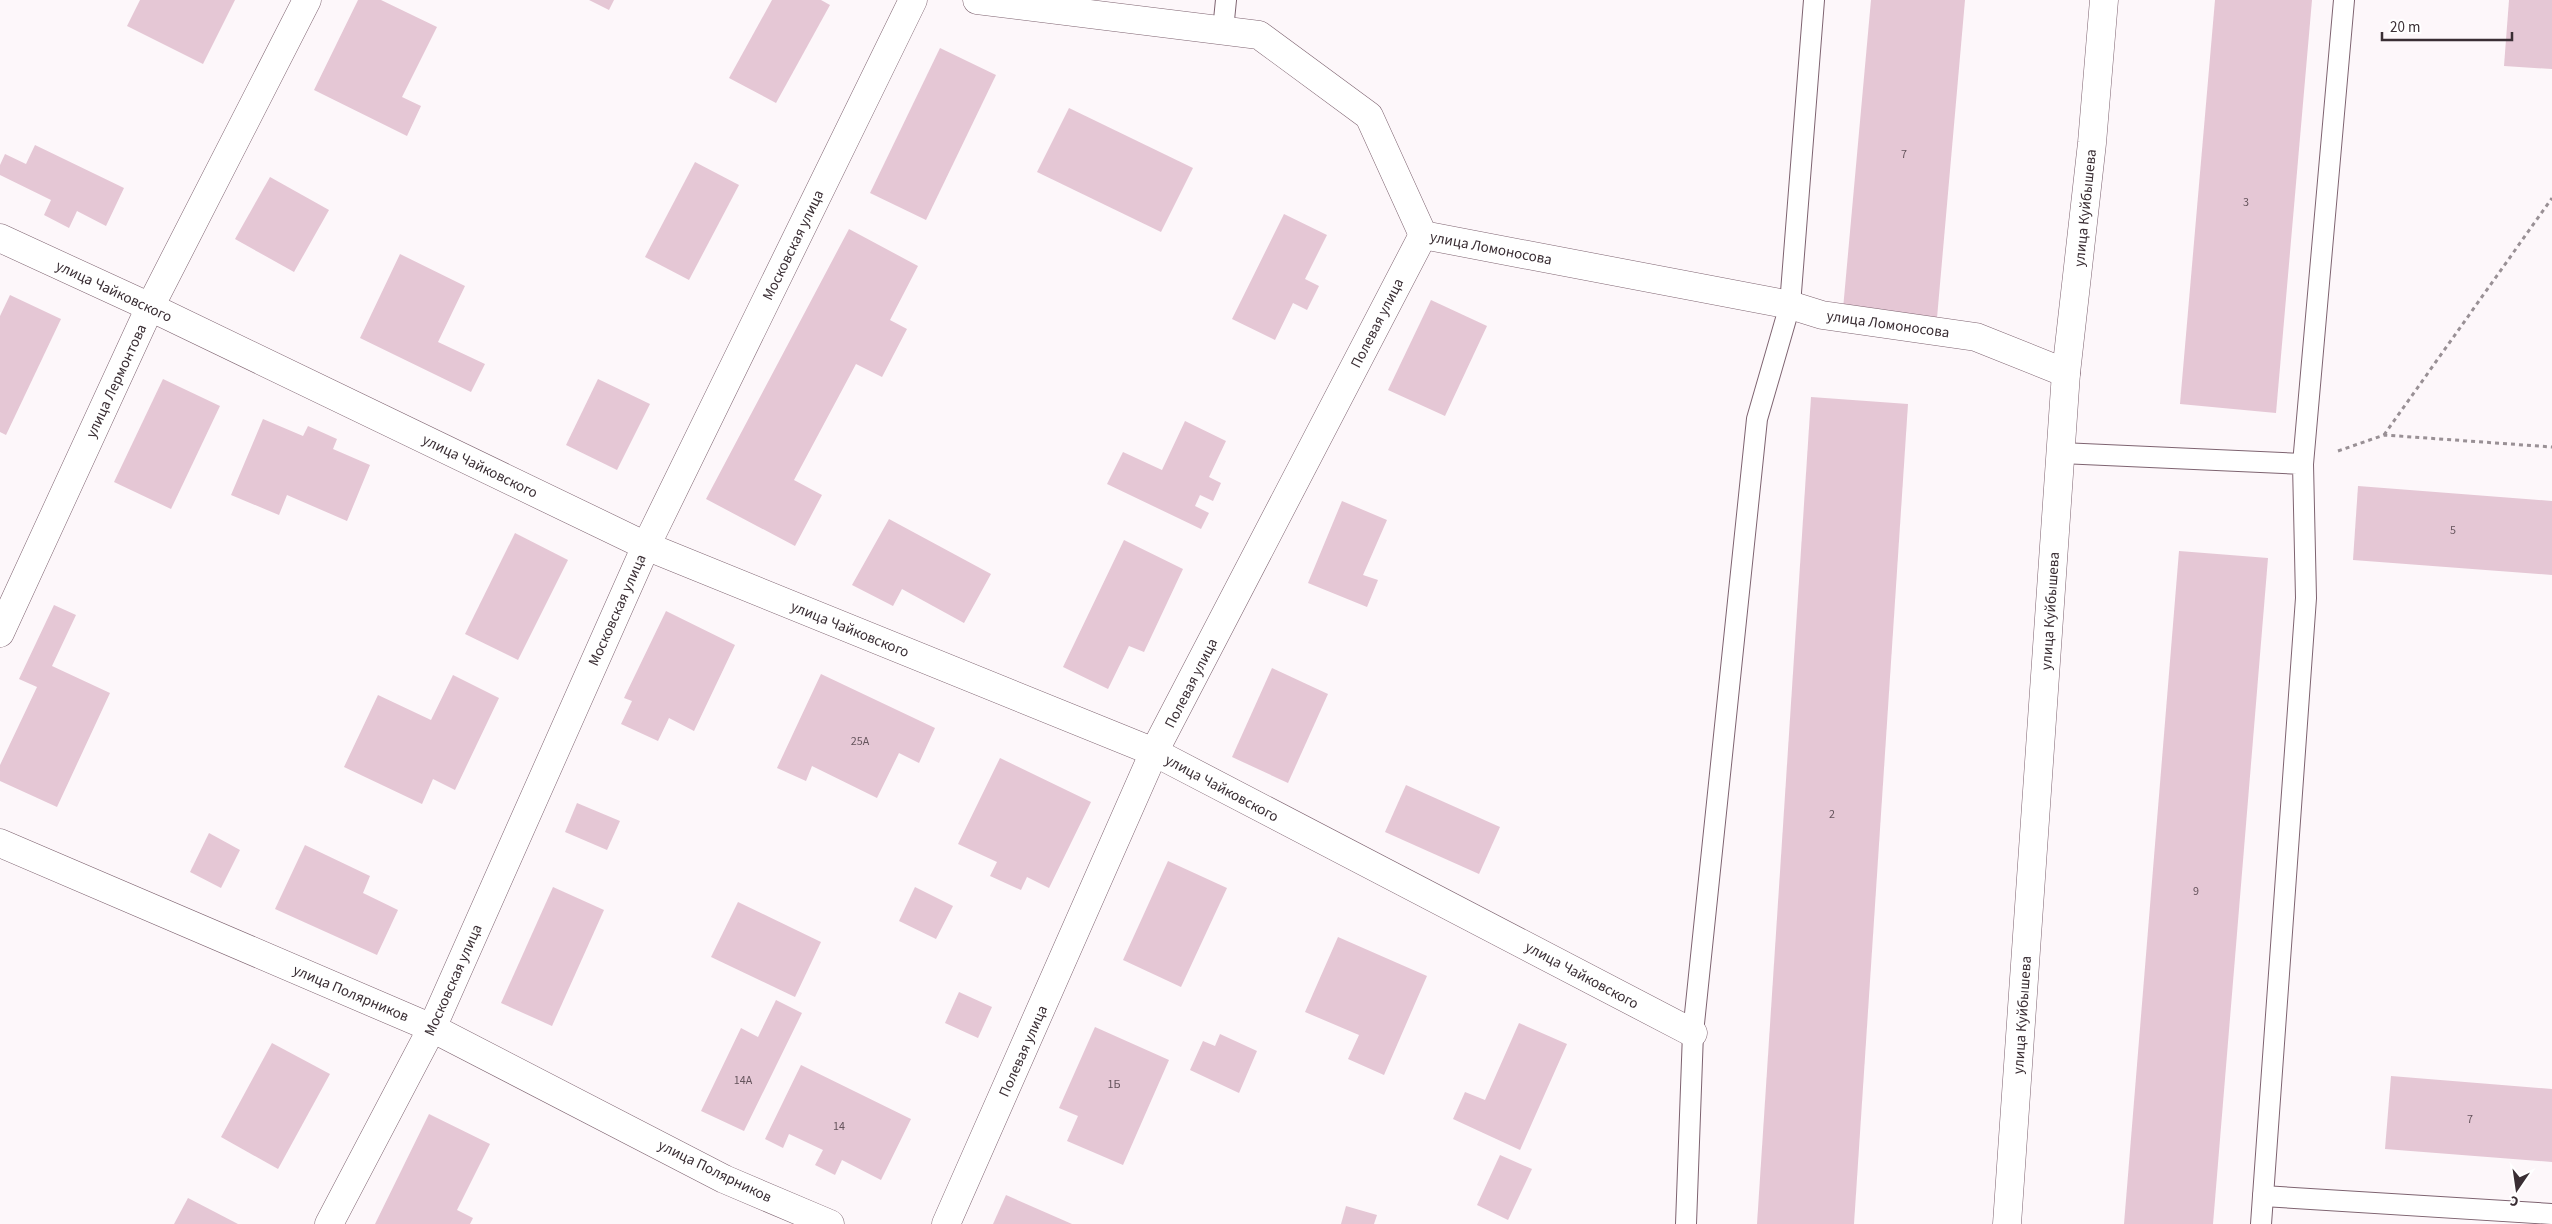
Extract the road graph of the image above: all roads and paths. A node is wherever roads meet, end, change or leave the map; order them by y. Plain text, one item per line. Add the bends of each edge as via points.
1 (307, 0) edge
2 (912, 0) edge
3 (976, 0) edge
4 (1226, 0) edge
5 (1814, 0) edge
6 (2104, 0) edge
7 (2344, 0) edge
8 (1223, 30) junction
9 (2552, 198) edge
10 (1423, 235) junction
11 (0, 238) edge
12 (1790, 306) junction
13 (150, 307) junction
14 (2066, 373) junction
15 (2384, 435) junction
16 (2552, 447) edge
17 (2061, 453) junction
18 (2303, 464) junction
19 (646, 546) junction
20 (0, 633) edge
21 (1154, 752) junction
22 (0, 843) edge
23 (432, 1028) junction
24 (1694, 1034) junction
25 (2263, 1196) junction
26 (2552, 1214) edge
27 (329, 1224) edge
28 (830, 1224) edge
29 (946, 1224) edge
30 (1686, 1224) edge
31 (2007, 1224) edge
32 (2261, 1224) edge

1 - 13 street, улица Лермонтова
2 - 19 street, Московская улица
3 - 8 street, улица Ломоносова
4 - 8 lane
5 - 12 lane
6 - 14 street, улица Куйбышева via 2092,144
7 - 18 lane
8 - 10 street, улица Ломоносова via 1259,35 1369,116
9 - 15 path
10 - 12 street, улица Ломоносова
10 - 21 street, Полевая улица
11 - 13 street, улица Чайковского
12 - 14 street, улица Ломоносова via 1822,315 1976,337
12 - 24 lane via 1757,419
13 - 19 street, улица Чайковского
13 - 20 street, улица Лермонтова
14 - 17 street, улица Куйбышева
15 - 16 path
15 - 18 path
17 - 18 lane
17 - 31 street, улица Куйбышева
18 - 25 lane via 2306,598
19 - 21 street, улица Чайковского
19 - 23 street, Московская улица
21 - 24 street, улица Чайковского
21 - 29 street, Полевая улица
22 - 23 street, улица Полярников
23 - 27 street, Московская улица
23 - 28 street, улица Полярников via 724,1179
24 - 30 lane
25 - 26 lane
25 - 32 lane

